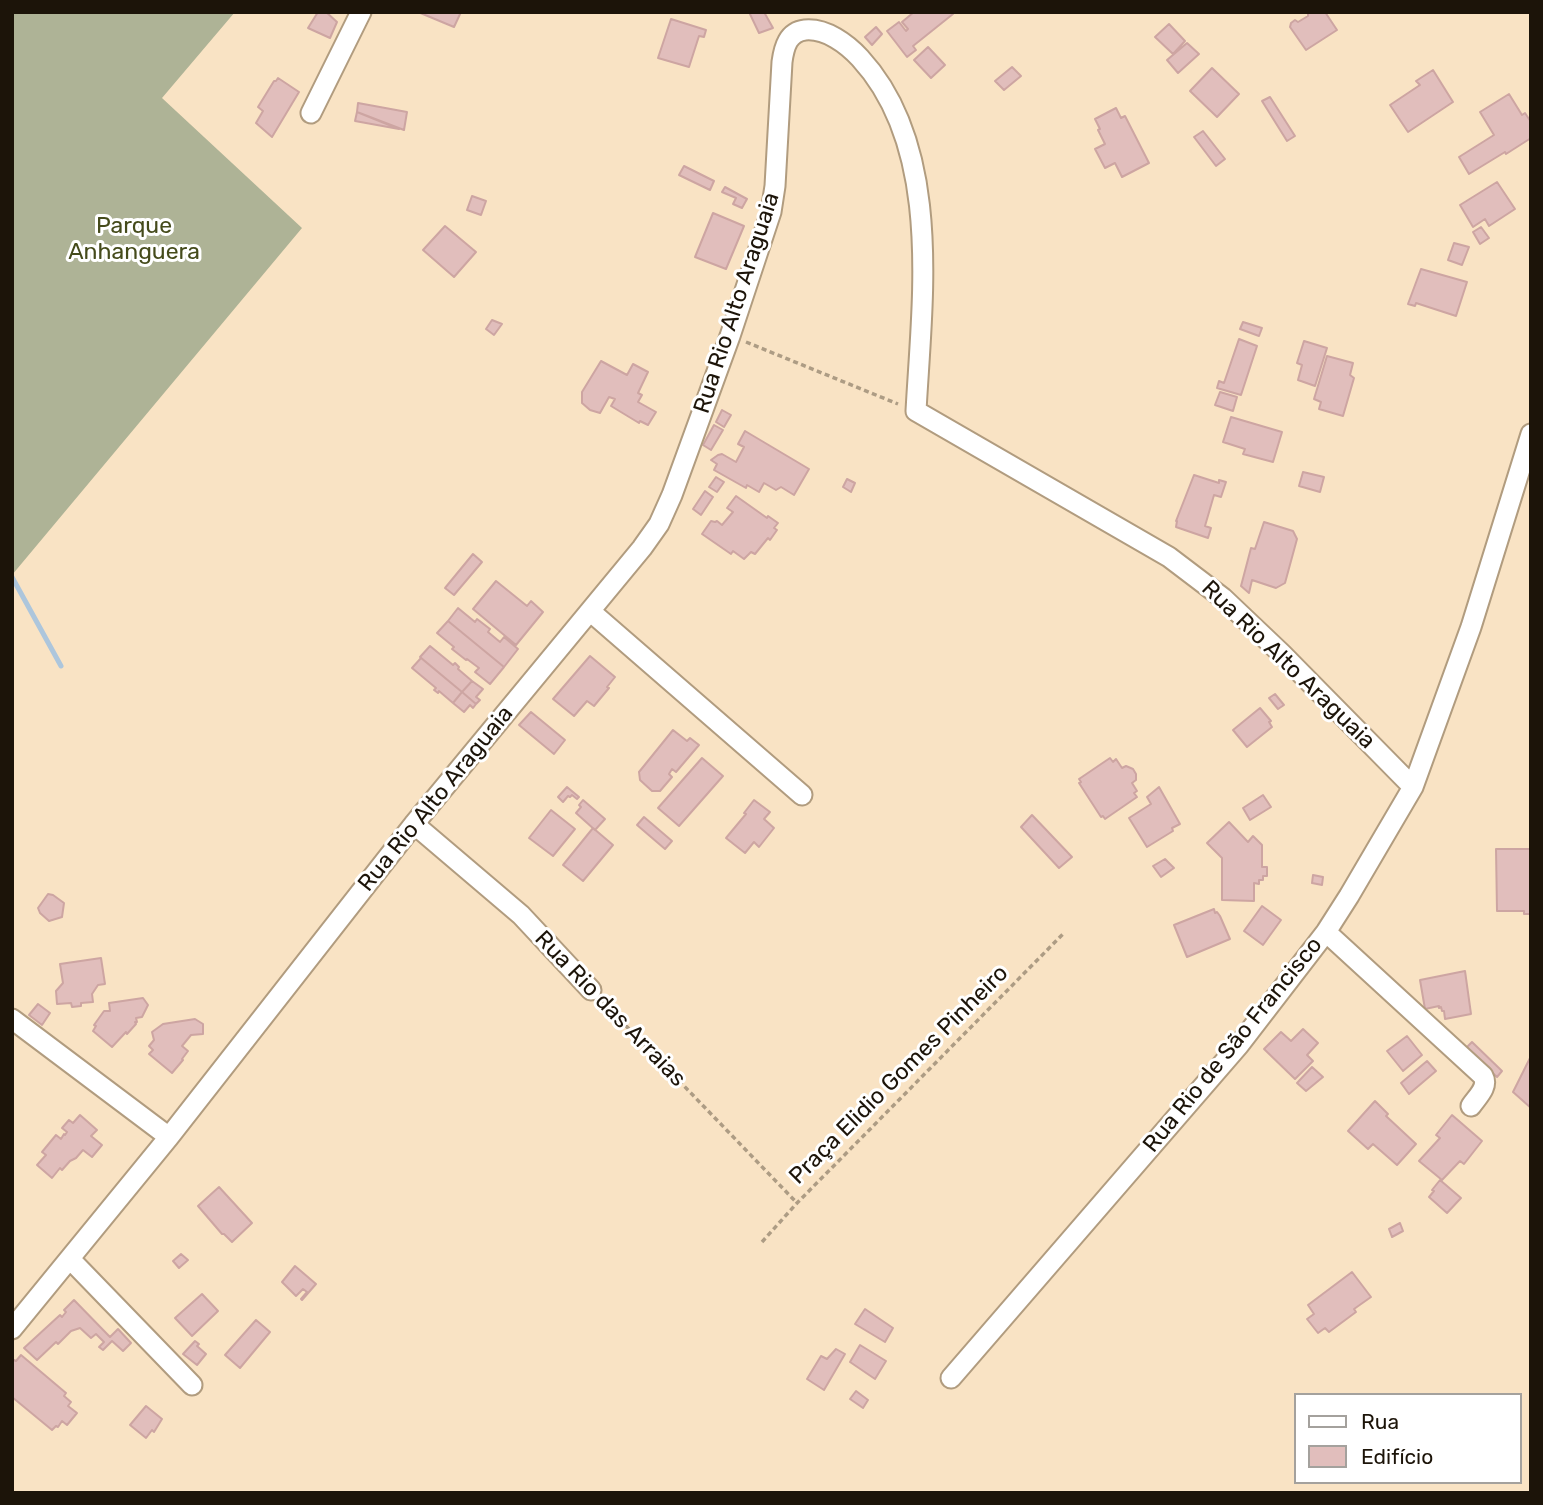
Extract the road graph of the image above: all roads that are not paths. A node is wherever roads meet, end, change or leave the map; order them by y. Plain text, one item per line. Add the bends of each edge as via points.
1 (361, 12) edge
2 (311, 113) dead end
3 (1531, 434) edge
4 (590, 611) junction
5 (1413, 787) junction
6 (802, 795) dead end
7 (414, 824) junction
8 (1326, 932) junction
9 (591, 990) road end
10 (12, 1019) edge
11 (1471, 1107) dead end
12 (169, 1137) junction
13 (70, 1259) junction
14 (12, 1329) edge
15 (951, 1378) dead end
16 (192, 1385) dead end

1 - 2 street
3 - 5 street, Rua Rio de São Francisco via 1471,627
4 - 5 street, Rua Rio Alto Araguaia via 659,524 672,495 771,212 785,47 796,33 818,31 838,39 872,71 906,140 916,182 923,263 916,411 1169,557 1223,598
4 - 6 street
4 - 7 street, Rua Rio Alto Araguaia
5 - 8 street, Rua Rio de São Francisco
7 - 9 street, Rua Rio das Arraias via 522,915
7 - 12 street, Rua Rio Alto Araguaia
8 - 11 street via 1483,1076 1485,1086
8 - 15 street, Rua Rio de São Francisco via 1239,1045
10 - 12 street
12 - 13 street, Rua Rio Alto Araguaia
13 - 14 street, Rua Rio Alto Araguaia
13 - 16 street

